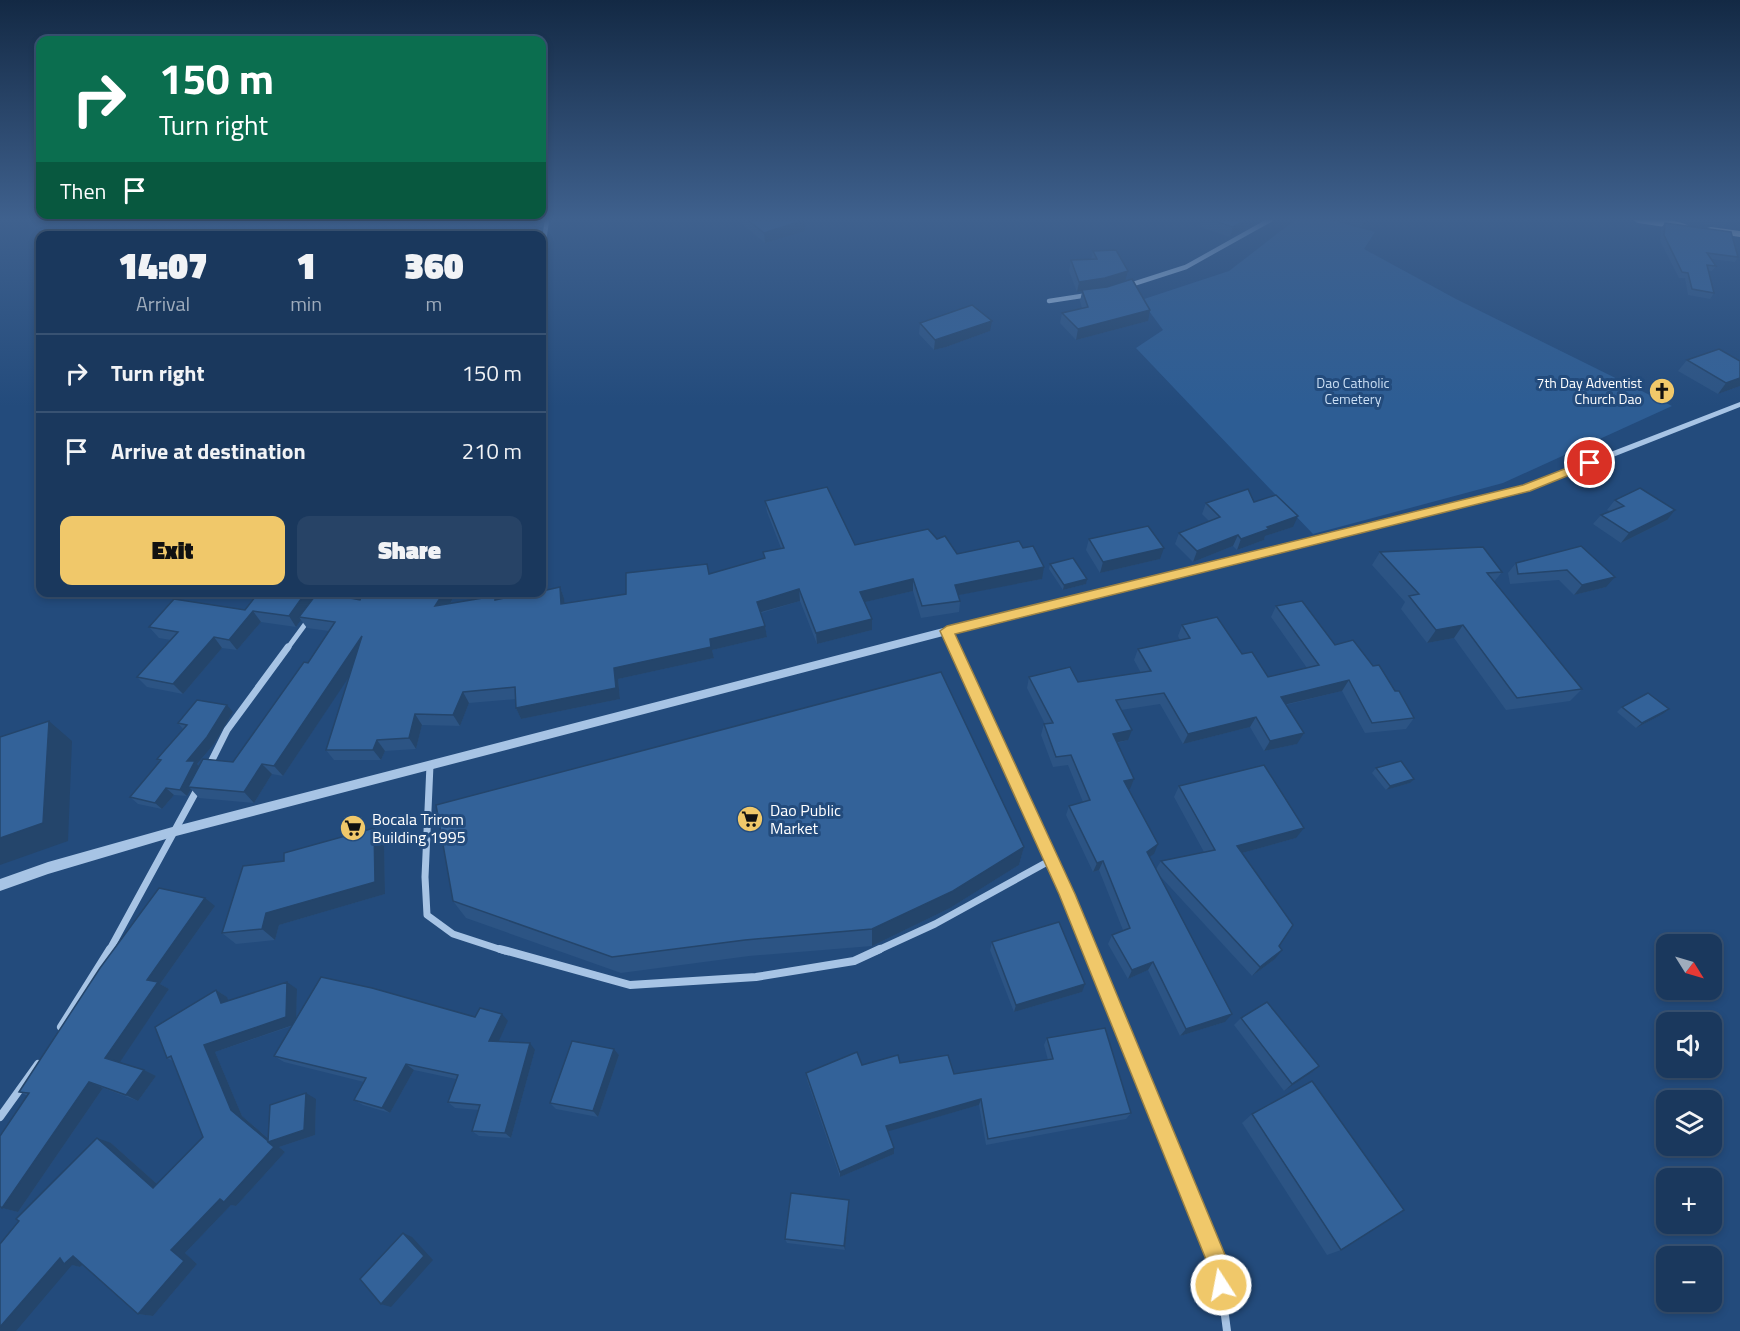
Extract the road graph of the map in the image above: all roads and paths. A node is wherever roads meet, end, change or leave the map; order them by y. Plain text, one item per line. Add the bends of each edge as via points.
1 (1137, 282) edge
2 (1125, 286) edge
3 (1093, 295) edge
4 (1049, 301) dead end
5 (1740, 404) edge
6 (315, 611) edge
7 (947, 631) junction
8 (430, 765) junction
9 (207, 770) edge
10 (201, 781) edge
11 (176, 831) junction
12 (1051, 860) junction
13 (0, 885) edge
14 (58, 1033) edge
15 (46, 1052) edge
16 (0, 1117) edge
17 (1227, 1331) edge

1 - 2 street
3 - 4 street
5 - 7 street via 1526,488
6 - 9 street via 227,730
7 - 8 street
7 - 12 street
8 - 11 street
8 - 12 street via 427,915 453,934 479,943 630,985 756,976 854,962 935,924
10 - 11 street
11 - 13 street
11 - 14 street
12 - 17 street via 1218,1262
15 - 16 street

